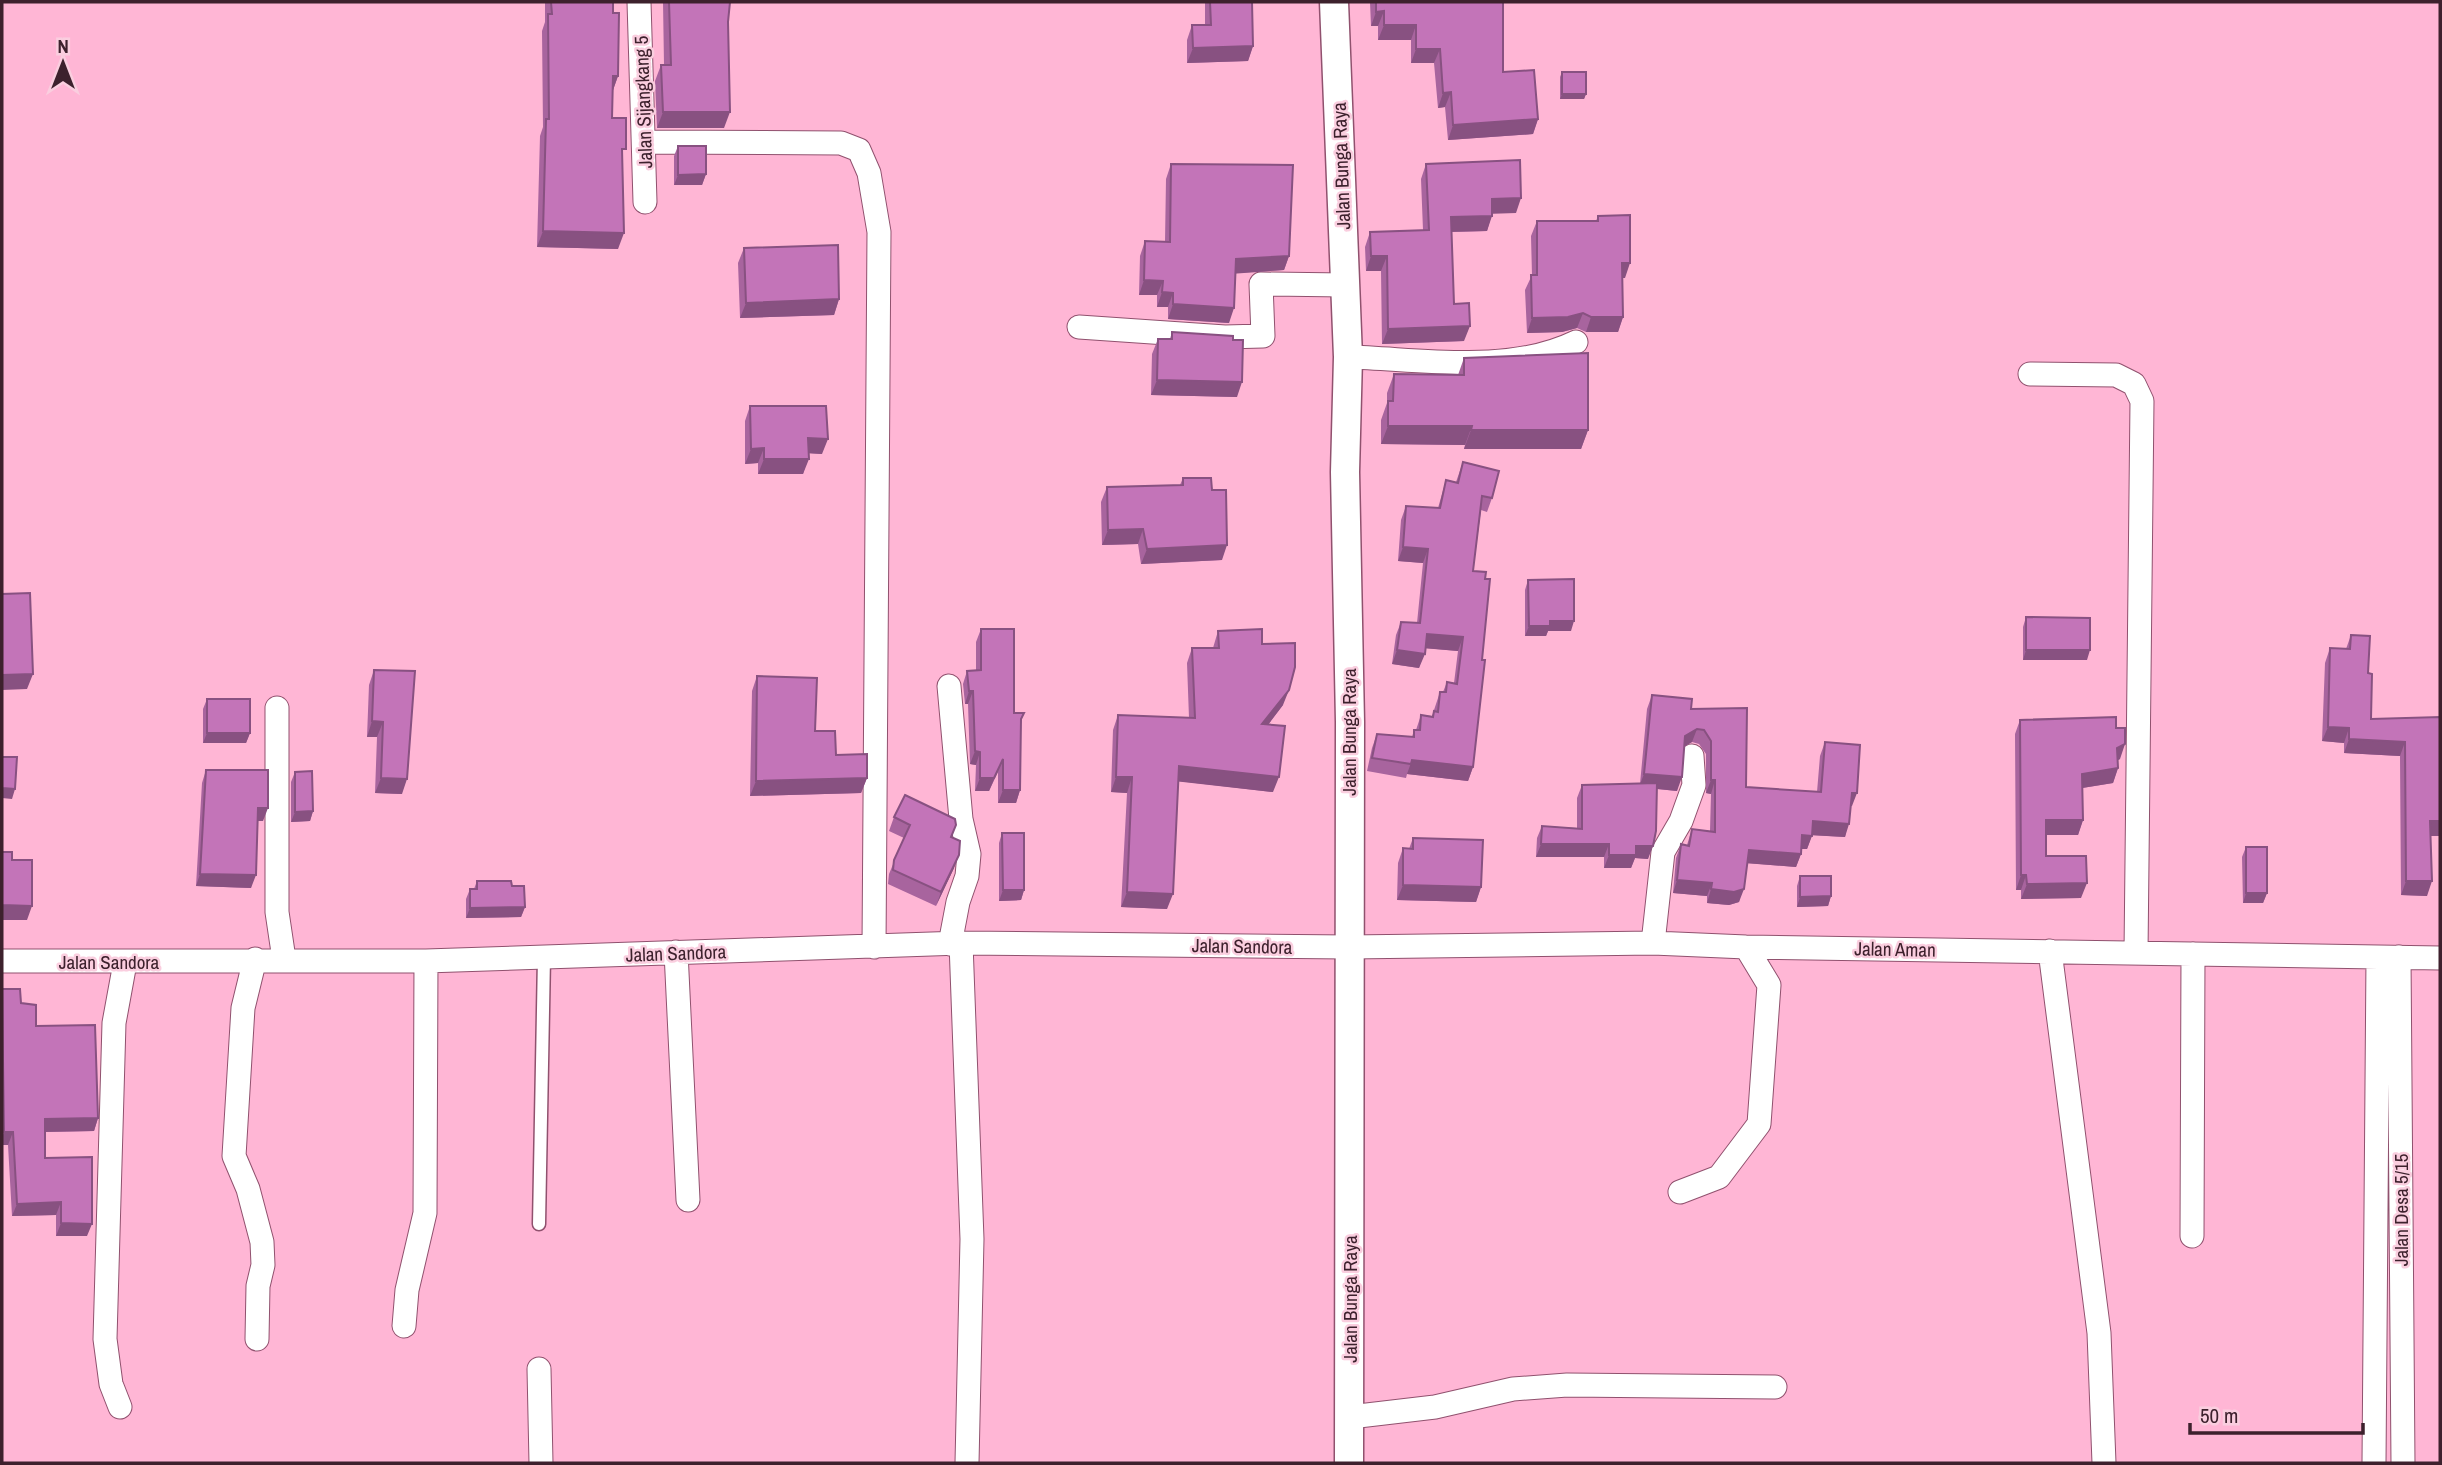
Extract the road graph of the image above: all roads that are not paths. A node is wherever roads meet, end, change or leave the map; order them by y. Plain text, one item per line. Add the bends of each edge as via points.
1 (639, 2) edge
2 (1334, 2) edge
3 (646, 142) junction
4 (645, 202) dead end
5 (1346, 285) junction
6 (1079, 327) dead end
7 (1576, 342) dead end
8 (1348, 357) junction
9 (2029, 374) dead end
10 (948, 685) dead end
11 (277, 708) dead end
12 (1692, 756) dead end
13 (1653, 943) junction
14 (956, 944) junction
15 (874, 947) junction
16 (1349, 947) junction
17 (1745, 947) junction
18 (2050, 951) junction
19 (677, 952) junction
20 (2136, 953) junction
21 (2193, 954) junction
22 (544, 957) junction
23 (2389, 957) junction
24 (2440, 958) edge
25 (254, 959) junction
26 (284, 959) junction
27 (2, 961) edge
28 (426, 961) junction
29 (125, 963) junction
30 (1680, 1192) dead end
31 (688, 1200) dead end
32 (539, 1224) dead end
33 (2192, 1236) dead end
34 (404, 1326) dead end
35 (257, 1339) dead end
36 (538, 1369) dead end
37 (1775, 1387) dead end
38 (120, 1407) dead end
39 (1350, 1417) junction
40 (541, 1463) edge
41 (967, 1463) edge
42 (1349, 1463) edge
43 (2104, 1463) edge
44 (2374, 1463) edge
45 (2403, 1463) edge

1 - 3 street, Jalan Sijangkang 5
2 - 5 street, Jalan Bunga Raya
3 - 4 street, Jalan Sijangkang 5
3 - 15 street via 841,143 859,150 869,173 879,233
5 - 6 street via 1261,284 1263,336
5 - 8 street, Jalan Bunga Raya
7 - 8 street via 1520,359
8 - 16 street, Jalan Bunga Raya
9 - 20 street via 2116,376 2134,384 2143,401
10 - 14 street via 961,819 969,854 958,902
11 - 26 street via 277,912
12 - 13 street via 1694,785 1663,852
13 - 16 street, Jalan Aman
13 - 17 street, Jalan Aman
14 - 15 street, Jalan Sandora
14 - 16 street, Jalan Sandora
14 - 41 street via 972,1239
15 - 19 street, Jalan Sandora
16 - 39 street, Jalan Bunga Raya
17 - 18 street, Jalan Aman
17 - 30 street via 1769,985 1759,1124 1719,1177
18 - 20 street, Jalan Aman
18 - 43 street via 2097,1319
19 - 22 street, Jalan Sandora
19 - 31 street
20 - 21 street, Jalan Aman
21 - 23 street, Jalan Aman
21 - 33 street
22 - 28 street, Jalan Sandora
22 - 32 lane
23 - 24 street, Jalan Aman
23 - 44 street
23 - 45 street, Jalan Desa 5/15
25 - 26 street, Jalan Sandora
25 - 29 street, Jalan Sandora
25 - 35 street via 243,1007 234,1156 262,1242
26 - 28 street, Jalan Sandora
27 - 29 street, Jalan Sandora
28 - 34 street via 425,1213 407,1290
29 - 38 street via 114,1023 105,1339 111,1384
36 - 40 street
37 - 39 street via 1567,1385
39 - 42 street, Jalan Bunga Raya

